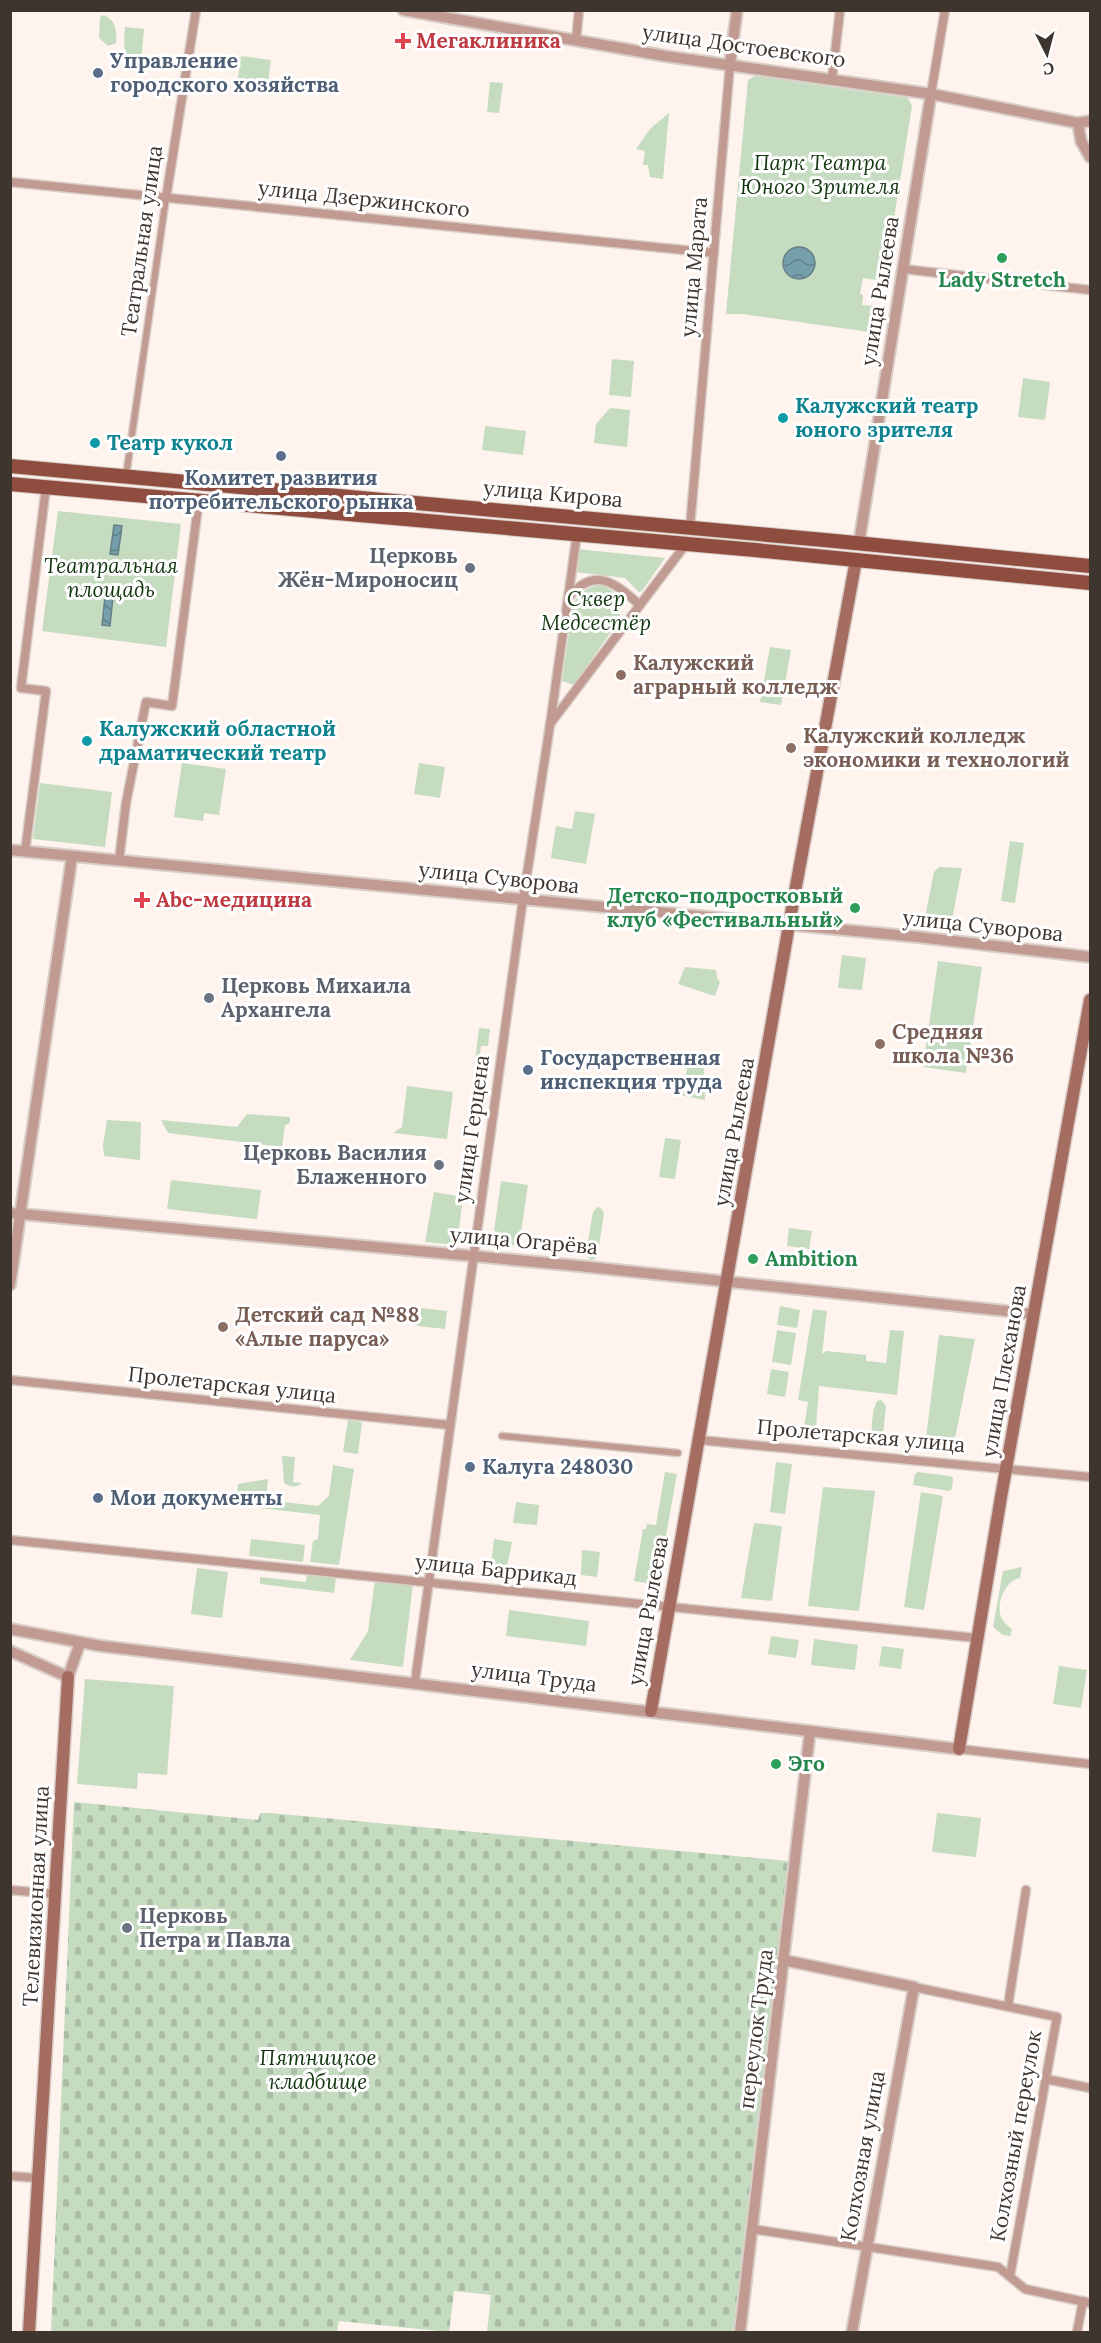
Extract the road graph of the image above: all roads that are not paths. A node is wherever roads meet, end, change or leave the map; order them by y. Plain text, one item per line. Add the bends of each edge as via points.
1 (196, 10) edge
2 (404, 10) edge
3 (579, 10) edge
4 (736, 10) edge
5 (840, 10) edge
6 (945, 10) edge
7 (576, 40) junction
8 (730, 64) junction
9 (832, 79) junction
10 (931, 94) junction
11 (1090, 121) edge
12 (1078, 123) junction
13 (1090, 157) edge
14 (10, 182) edge
15 (166, 198) junction
16 (714, 253) junction
17 (903, 269) junction
18 (1090, 290) edge
19 (10, 466) edge
20 (126, 476) junction
21 (10, 484) edge
22 (46, 487) junction
23 (199, 499) junction
24 (690, 527) junction
25 (576, 534) junction
26 (860, 543) junction
27 (686, 544) junction
28 (856, 560) junction
29 (1090, 566) edge
30 (1090, 583) edge
31 (568, 599) junction
32 (640, 605) junction
33 (550, 724) junction
34 (10, 850) edge
35 (25, 852) junction
36 (72, 856) junction
37 (118, 861) junction
38 (522, 900) junction
39 (789, 926) junction
40 (1090, 957) edge
41 (1090, 1000) edge
42 (16, 1214) edge
43 (473, 1256) junction
44 (727, 1283) junction
45 (10, 1285) edge
46 (1034, 1314) junction
47 (10, 1380) edge
48 (450, 1425) junction
49 (502, 1436) dead end
50 (699, 1440) junction
51 (678, 1453) dead end
52 (1006, 1468) junction
53 (1090, 1477) edge
54 (10, 1540) edge
55 (428, 1581) junction
56 (669, 1606) junction
57 (10, 1629) edge
58 (977, 1638) junction
59 (80, 1643) junction
60 (10, 1651) edge
61 (68, 1677) junction
62 (415, 1682) junction
63 (651, 1711) junction
64 (810, 1731) junction
65 (959, 1749) junction
66 (1090, 1764) edge
67 (10, 1890) edge
68 (1026, 1890) dead end
69 (55, 1894) junction
70 (783, 1960) junction
71 (914, 1987) junction
72 (1008, 2006) junction
73 (1046, 2079) junction
74 (1090, 2088) edge
75 (10, 2176) edge
76 (38, 2178) junction
77 (752, 2229) junction
78 (867, 2246) junction
79 (1010, 2276) junction
80 (1087, 2302) edge
81 (29, 2332) edge
82 (740, 2332) edge
83 (852, 2332) edge
84 (1077, 2332) edge

1 - 15 street, Театральная улица
2 - 7 street, улица Достоевского
3 - 7 street
4 - 8 street, улица Марата
5 - 9 street
6 - 10 street, улица Рылеева
7 - 8 street, улица Достоевского
8 - 9 street, улица Достоевского
8 - 16 street, улица Марата
9 - 10 street, улица Достоевского
10 - 12 street, улица Достоевского
10 - 17 street, улица Рылеева
11 - 12 street, улица Достоевского
12 - 13 street via 1081,141
14 - 15 street, улица Дзержинского
15 - 16 street, улица Дзержинского
15 - 20 street, Театральная улица
16 - 24 street, улица Марата
17 - 18 street
17 - 26 street, улица Рылеева
19 - 20 main road, улица Кирова
20 - 24 main road, улица Кирова
21 - 22 main road, улица Кирова
22 - 23 main road, улица Кирова
22 - 35 street via 21,688 46,691
23 - 25 main road, улица Кирова
23 - 37 street via 172,706 146,702
24 - 26 main road, улица Кирова
25 - 27 main road, улица Кирова
25 - 31 street, улица Герцена
26 - 28 main road
26 - 29 main road, улица Кирова
27 - 28 main road, улица Кирова
27 - 32 street, улица Герцена
28 - 30 main road, улица Кирова
28 - 39 main road, улица Рылеева
31 - 32 street via 584,583 607,580
31 - 33 street, улица Герцена
32 - 33 street, улица Герцена
33 - 38 street, улица Герцена
34 - 35 street, улица Суворова
35 - 36 street, улица Суворова
36 - 37 street, улица Суворова
36 - 42 street
37 - 38 street, улица Суворова
38 - 39 street, улица Суворова
38 - 43 street, улица Герцена
39 - 40 street, улица Суворова
39 - 44 main road, улица Рылеева
41 - 46 main road, улица Плеханова
42 - 43 street, улица Огарёва
42 - 45 street
43 - 44 street, улица Огарёва
43 - 48 street, улица Герцена
44 - 46 street, улица Огарёва
44 - 50 main road, улица Рылеева
46 - 52 main road, улица Плеханова
47 - 48 street, Пролетарская улица
48 - 55 street, улица Герцена
49 - 51 street
50 - 52 street, Пролетарская улица
50 - 56 main road, улица Рылеева
52 - 53 street, Пролетарская улица
52 - 58 main road, улица Плеханова
54 - 55 street, улица Баррикад
55 - 56 street, улица Баррикад
55 - 62 street, улица Герцена
56 - 58 street, улица Баррикад
56 - 63 main road, улица Рылеева
57 - 59 street, улица Труда
58 - 65 main road, улица Плеханова
59 - 61 street
59 - 62 street, улица Труда
60 - 61 street
61 - 69 main road, Телевизионная улица
62 - 63 street, улица Труда
63 - 64 street, улица Труда
64 - 65 street, улица Труда
64 - 70 street, переулок Труда
65 - 66 street, улица Труда
67 - 69 street
68 - 72 street, Колхозный переулок
69 - 76 main road, Телевизионная улица
70 - 71 street, Колхозный переулок
70 - 77 street, переулок Труда
71 - 72 street, Колхозный переулок
71 - 78 street, Колхозная улица
72 - 73 street, Колхозный переулок via 1057,2018
73 - 74 street
73 - 79 street, Колхозный переулок
75 - 76 street
76 - 81 main road, Телевизионная улица
77 - 78 street, Колхозный переулок
77 - 82 street, переулок Труда
78 - 79 street, Колхозный переулок via 998,2266
78 - 83 street, Колхозная улица
79 - 80 street, Колхозный переулок via 1026,2289
80 - 84 street

